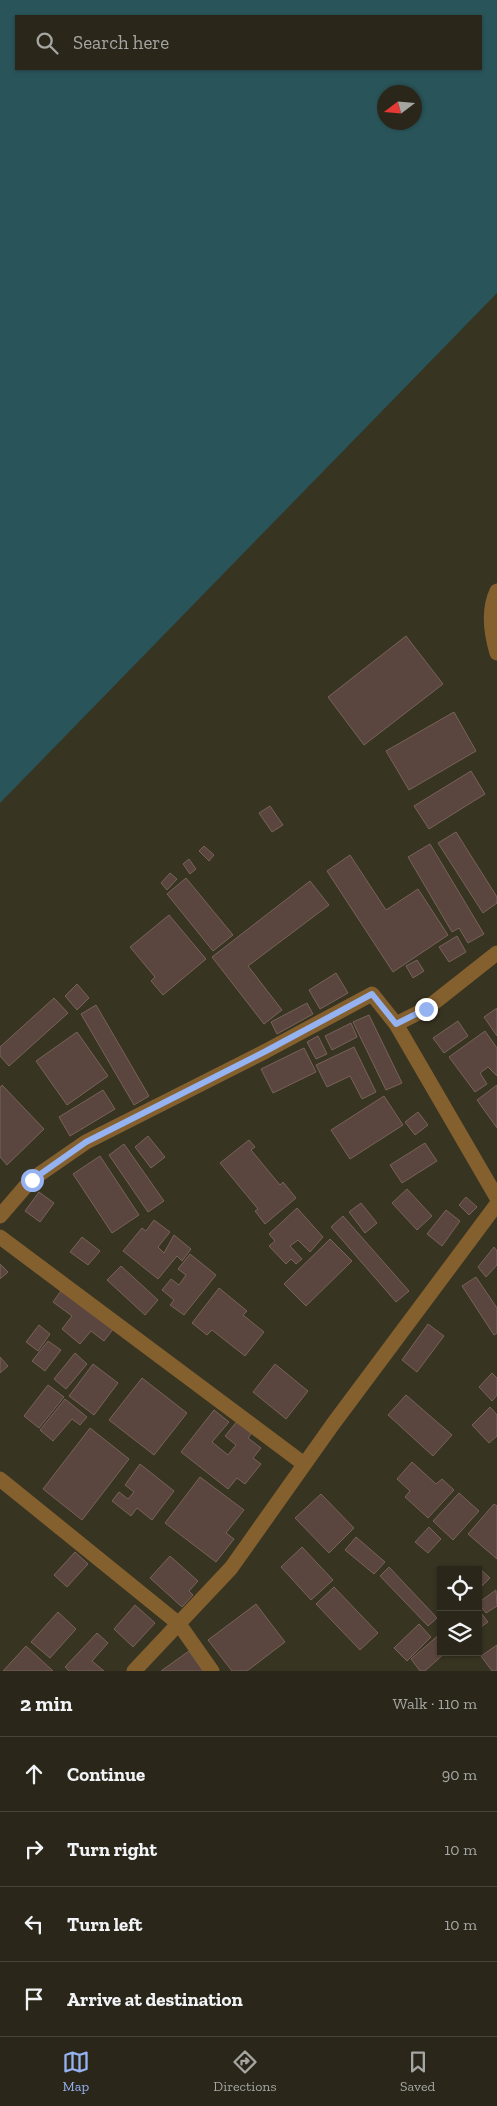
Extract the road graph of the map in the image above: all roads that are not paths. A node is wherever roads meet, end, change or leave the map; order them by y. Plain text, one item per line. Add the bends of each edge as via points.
1 (497, 591) edge
2 (497, 653) edge
3 (497, 953) edge
4 (396, 1024) junction
5 (497, 1198) edge
6 (497, 1204) edge
7 (0, 1216) edge
8 (0, 1237) edge
9 (304, 1464) junction
10 (0, 1479) edge
11 (179, 1624) junction
12 (134, 1671) edge
13 (212, 1671) edge

1 - 2 street via 491,604 493,641
3 - 4 street via 426,1009
4 - 5 street
4 - 7 street via 372,994 86,1142 32,1180
6 - 9 street
8 - 9 street
9 - 11 street via 231,1568
10 - 11 street
11 - 12 street
11 - 13 street

